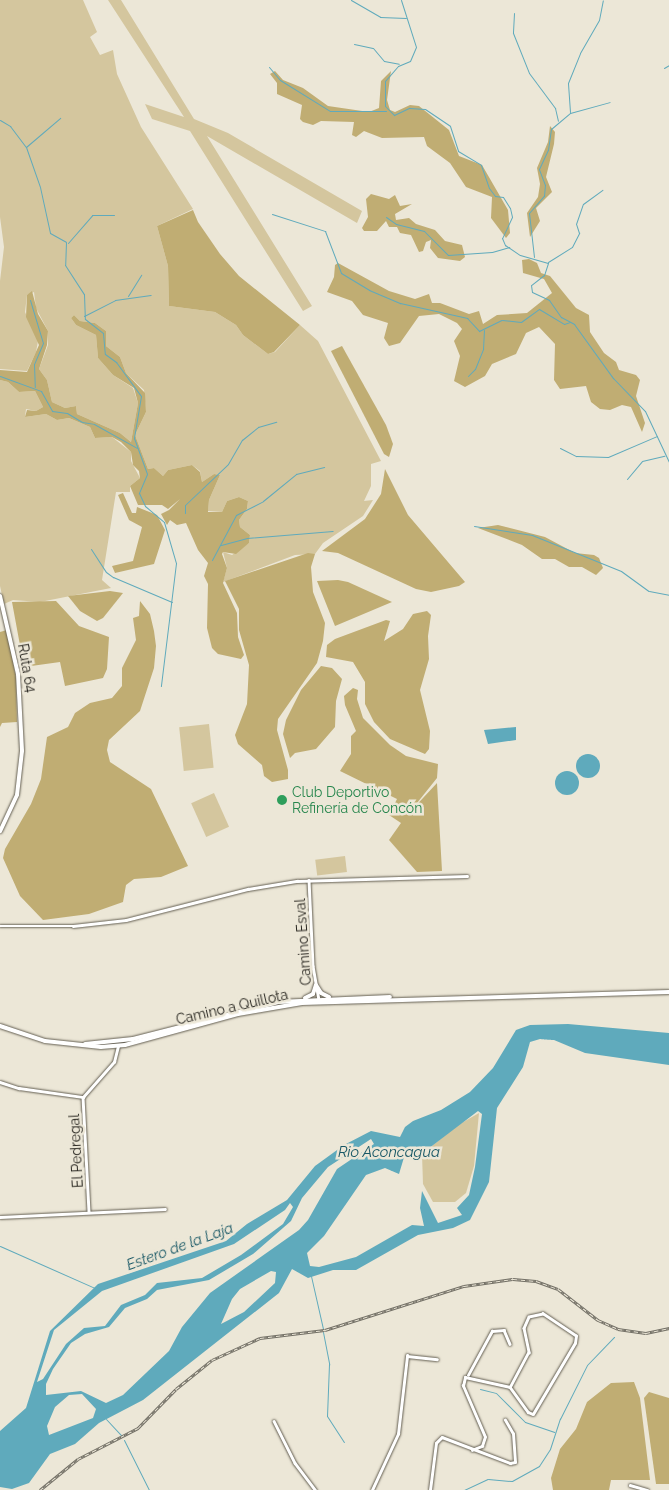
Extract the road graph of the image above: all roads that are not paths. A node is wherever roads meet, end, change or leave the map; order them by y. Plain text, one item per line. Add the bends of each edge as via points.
1 (0, 596) edge
2 (0, 831) edge
3 (467, 876) dead end
4 (309, 880) junction
5 (0, 926) edge
6 (316, 985) junction
7 (669, 992) edge
8 (470, 996) junction
9 (341, 998) junction
10 (296, 1000) junction
11 (319, 1000) junction
12 (0, 1026) edge
13 (118, 1044) junction
14 (0, 1082) edge
15 (83, 1097) junction
16 (165, 1209) dead end
17 (89, 1212) junction
18 (0, 1216) edge
19 (510, 1344) dead end
20 (437, 1359) dead end
21 (468, 1375) junction
22 (510, 1387) junction
23 (505, 1420) dead end
24 (274, 1421) dead end
25 (472, 1450) junction
26 (630, 1485) dead end
27 (315, 1490) edge
28 (372, 1490) edge
29 (430, 1490) edge
30 (647, 1490) edge

1 - 2 main road, Ruta 64 via 18,674 22,751 17,794
3 - 4 street
4 - 5 street via 248,890 126,920 73,926
4 - 6 street, Camino Esval
6 - 9 main road via 324,996
6 - 10 main road via 310,996
6 - 11 street, Camino Esval
7 - 8 main road, Camino a Quillota
8 - 9 main road, Camino a Quillota
8 - 11 main road, Camino a Quillota
9 - 11 main road, Camino a Quillota
10 - 11 main road, Camino a Quillota
10 - 13 main road, Camino a Quillota via 250,1008
11 - 13 main road, Camino a Quillota via 253,1011
12 - 13 main road, Camino a Quillota via 60,1044
13 - 15 street, El Pedregal via 114,1062
14 - 15 street via 19,1088
15 - 17 street, El Pedregal
16 - 17 street
17 - 18 street
19 - 21 street via 504,1330 492,1331
20 - 28 street via 407,1356 398,1434
21 - 22 street
21 - 25 street via 463,1385 484,1438 482,1446
22 - 22 street via 529,1352 524,1326 530,1315 543,1314 576,1336 534,1413 528,1412
23 - 25 street via 513,1434 515,1462
24 - 27 street via 296,1463
25 - 29 street via 447,1438 439,1439
26 - 30 street

